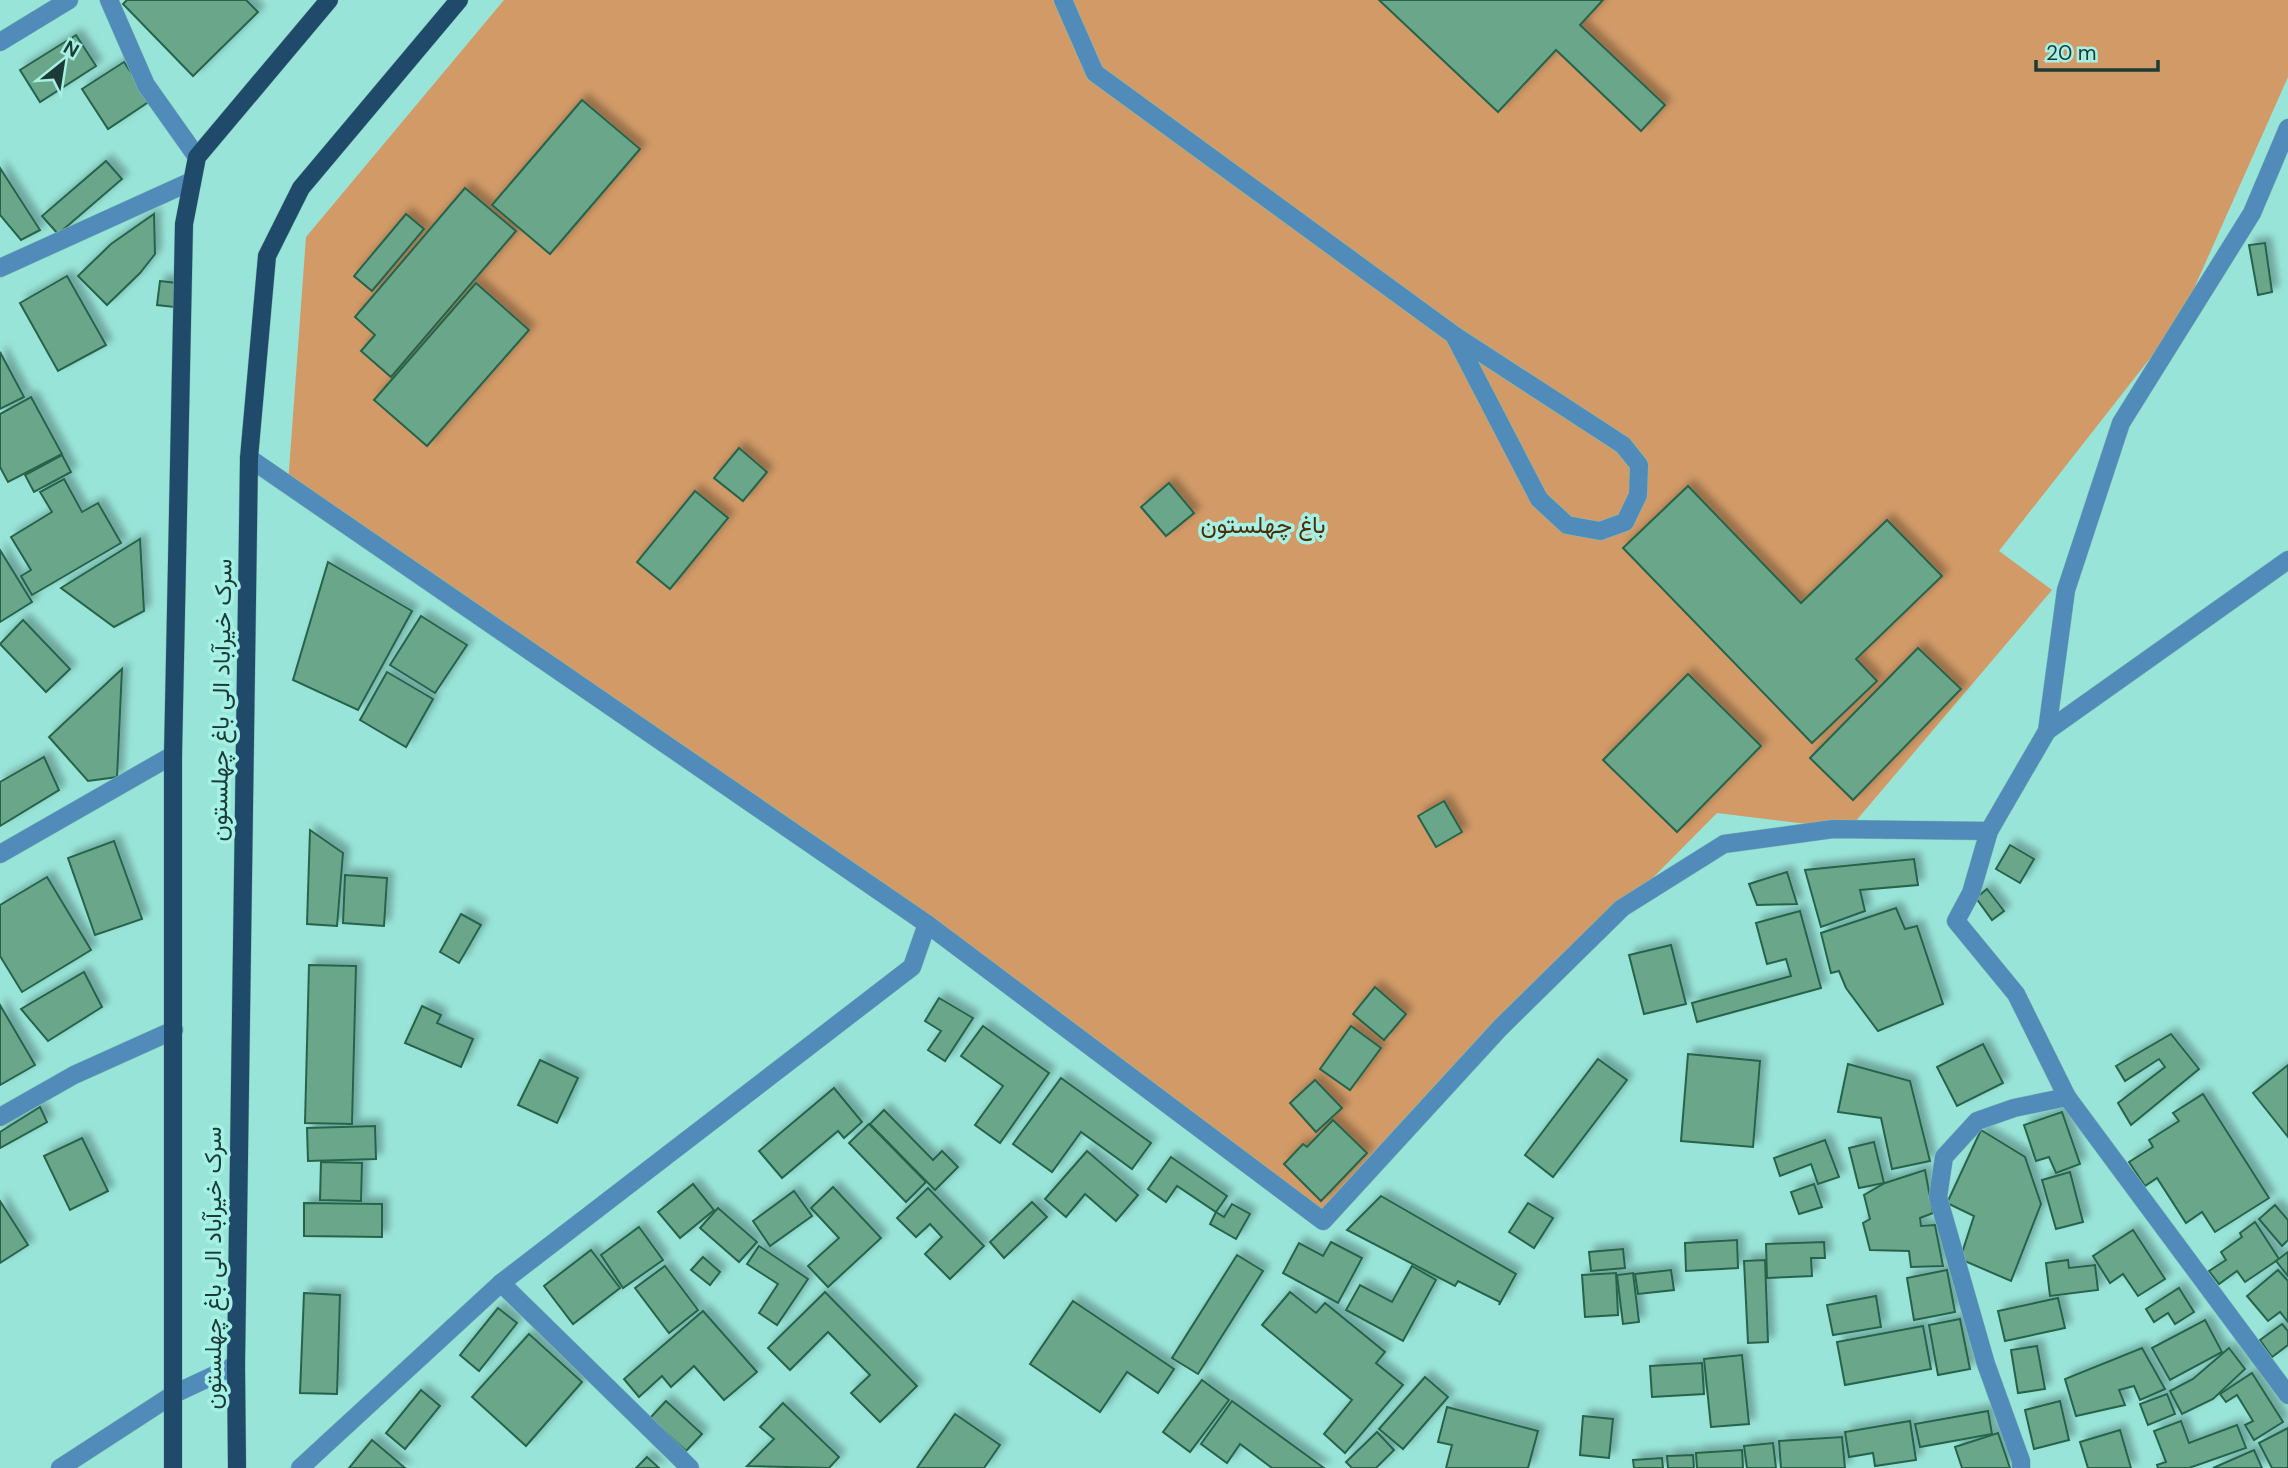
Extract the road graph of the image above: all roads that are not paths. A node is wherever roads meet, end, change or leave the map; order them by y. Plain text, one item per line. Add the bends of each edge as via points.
1 (69, 0) edge
2 (109, 0) edge
3 (329, 0) edge
4 (459, 0) edge
5 (1063, 0) edge
6 (0, 42) edge
7 (2288, 128) edge
8 (197, 157) junction
9 (192, 181) junction
10 (0, 268) edge
11 (1454, 335) junction
12 (249, 458) junction
13 (2288, 560) edge
14 (2047, 731) junction
15 (173, 755) junction
16 (1989, 831) junction
17 (0, 854) edge
18 (927, 924) junction
19 (174, 1030) junction
20 (2067, 1097) junction
21 (0, 1117) edge
22 (500, 1283) junction
23 (236, 1365) junction
24 (174, 1394) junction
25 (2288, 1395) edge
26 (60, 1468) edge
27 (173, 1468) edge
28 (237, 1468) edge
29 (300, 1468) edge
30 (690, 1468) edge
31 (2021, 1468) edge

1 - 6 street
2 - 8 street via 146,85
3 - 8 main road
4 - 12 main road, سرک خیرآباد الی باغ چهلستون via 300,188 267,256
5 - 11 street via 1095,73
7 - 14 street via 2252,213 2121,422 2066,590
8 - 9 main road
9 - 10 street
9 - 15 main road via 184,224
11 - 11 street via 1539,499 1567,525 1600,531 1625,522 1638,495 1639,465 1623,445
12 - 18 street
12 - 23 main road, سرک خیرآباد الی باغ چهلستون
13 - 14 street
14 - 16 street
15 - 17 street
15 - 19 main road
16 - 18 street via 1833,829 1724,844 1622,908 1500,1028 1323,1221
16 - 20 street via 1971,893 1956,921 2016,993
18 - 22 street via 912,967
19 - 21 street via 75,1075
19 - 24 main road
20 - 25 street
20 - 31 street via 1977,1121 1944,1157 1938,1197
22 - 29 street
22 - 30 street
23 - 24 street
23 - 28 main road, سرک خیرآباد الی باغ چهلستون
24 - 26 street
24 - 27 main road

